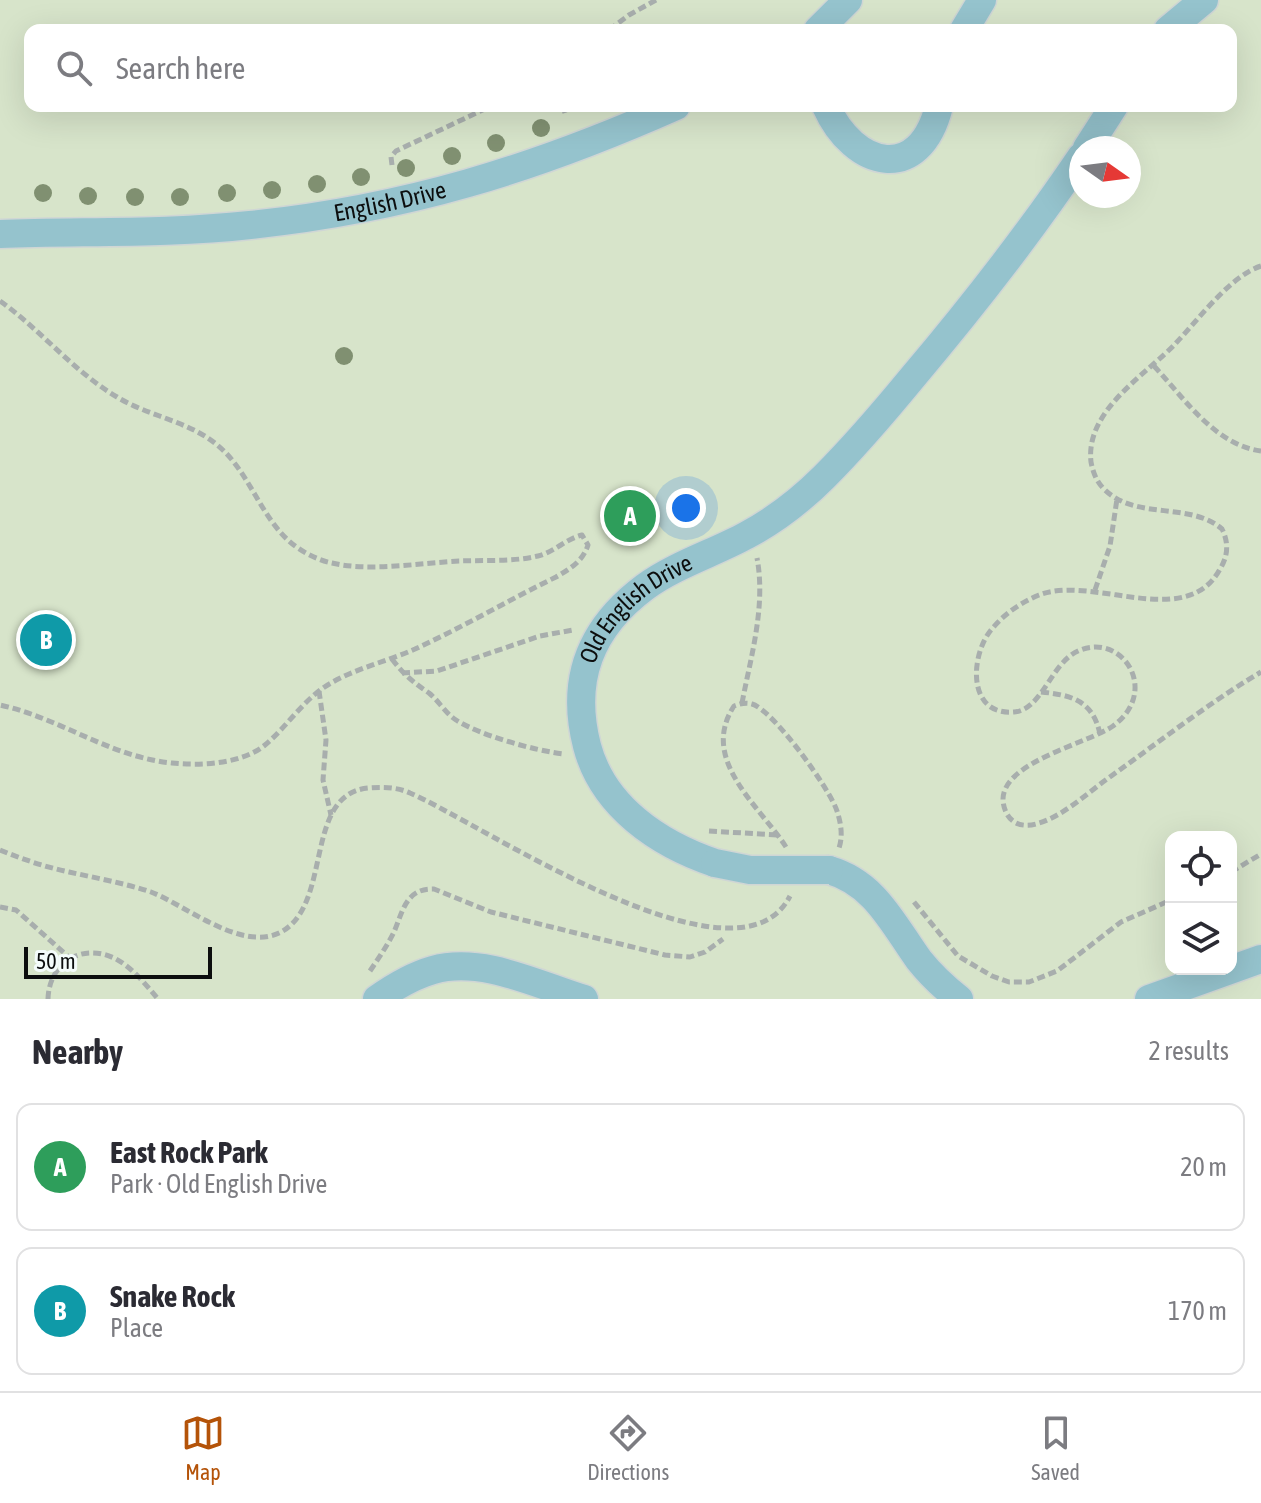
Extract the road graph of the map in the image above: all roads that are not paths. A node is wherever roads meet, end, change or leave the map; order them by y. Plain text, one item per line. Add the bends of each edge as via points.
1 (848, 0) edge
2 (982, 0) edge
3 (1204, 0) edge
4 (824, 24) edge
5 (968, 24) edge
6 (1175, 24) edge
7 (662, 112) edge
8 (829, 112) edge
9 (938, 112) edge
10 (1110, 112) edge
11 (1095, 136) edge
12 (1069, 174) edge
13 (0, 213) edge
14 (91, 231) junction
15 (0, 234) edge
16 (1261, 959) edge
17 (369, 990) edge
18 (584, 999) edge
19 (959, 999) edge
20 (1149, 999) edge

1 - 4 street
2 - 5 street
3 - 6 street
7 - 14 street, English Drive via 506,174 359,210 189,230
8 - 9 street via 855,148 894,159 925,141
10 - 11 street
12 - 19 street, Old English Drive, bridge via 985,291 859,441 787,509 646,586 602,630 581,681 589,754 610,793 636,820 702,859 750,870 829,870 853,880 879,902 919,959
13 - 14 street, English Drive
14 - 15 street, English Drive
16 - 20 street
17 - 18 street via 453,967 508,975

